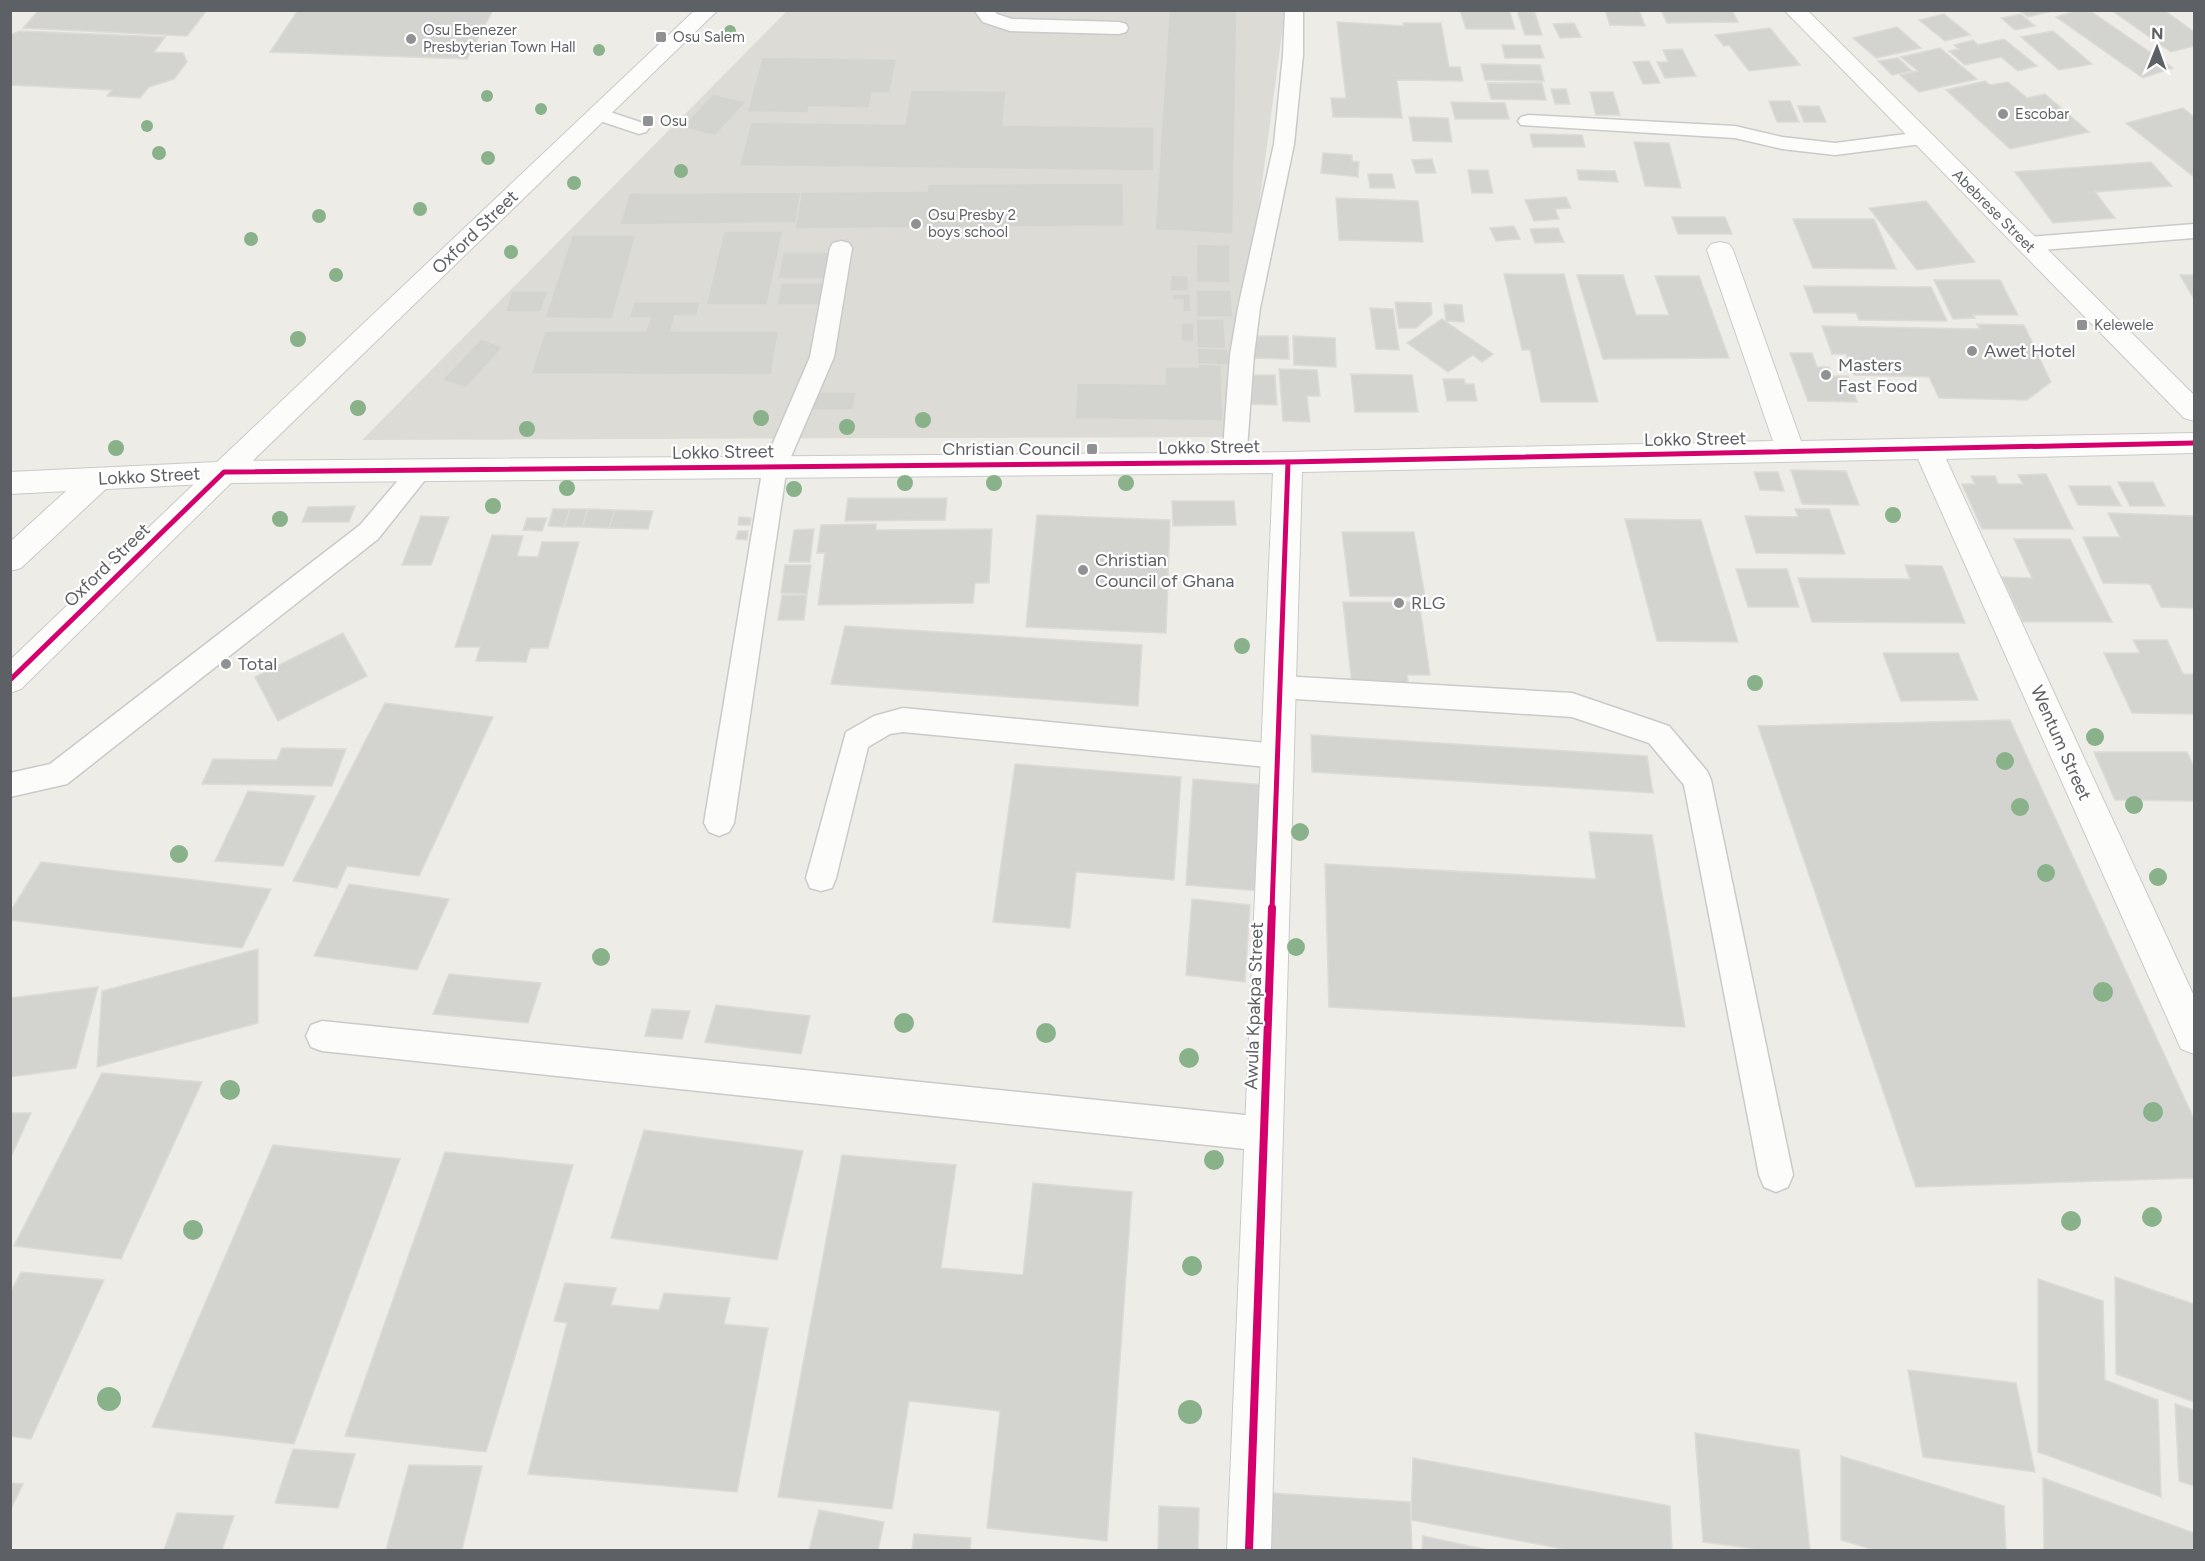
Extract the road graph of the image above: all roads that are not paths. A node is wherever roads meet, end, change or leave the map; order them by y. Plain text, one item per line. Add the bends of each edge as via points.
1 (708, 10) edge
2 (983, 10) edge
3 (1294, 10) edge
4 (1794, 10) edge
5 (1119, 27) dead end
6 (598, 114) junction
7 (1528, 121) dead end
8 (639, 128) dead end
9 (1922, 138) junction
10 (2194, 231) edge
11 (2028, 244) junction
12 (842, 248) dead end
13 (1720, 250) dead end
14 (2194, 411) edge
15 (2194, 443) edge
16 (1928, 449) junction
17 (1791, 452) junction
18 (1234, 462) junction
19 (1288, 462) junction
20 (775, 466) junction
21 (421, 470) junction
22 (224, 472) junction
23 (98, 478) junction
24 (10, 483) edge
25 (10, 560) edge
26 (10, 680) edge
27 (1281, 687) junction
28 (1278, 756) junction
29 (10, 785) edge
30 (719, 824) dead end
31 (821, 878) dead end
32 (322, 1036) dead end
33 (2194, 1036) edge
34 (1264, 1134) junction
35 (1776, 1175) dead end
36 (1249, 1551) edge

1 - 6 street, Oxford Street
2 - 5 lane via 990,18 1010,25
3 - 18 lane via 1284,144 1244,343
4 - 9 street, Abebrese Street
6 - 8 lane
6 - 22 street, Oxford Street
7 - 9 lane via 1734,132 1835,149
9 - 11 street, Abebrese Street
10 - 11 lane
11 - 14 street, Abebrese Street
12 - 20 lane via 822,357
13 - 17 street
15 - 16 street, Lokko Street
16 - 17 street, Lokko Street
16 - 33 street, Wentum Street
17 - 19 street, Lokko Street
18 - 19 street, Lokko Street
18 - 20 street, Lokko Street
19 - 27 street, Awula Kpakpa Street
20 - 21 street, Lokko Street
20 - 30 lane
21 - 22 street, Lokko Street
21 - 29 lane via 369,532 57,775
22 - 23 street, Lokko Street
22 - 26 street, Oxford Street
23 - 24 street, Lokko Street
23 - 25 street
27 - 28 street, Awula Kpakpa Street
27 - 35 lane via 1572,705 1659,734 1697,780
28 - 31 lane via 903,720 884,724 856,740
28 - 34 street, Awula Kpakpa Street
32 - 34 lane
34 - 36 street, Awula Kpakpa Street

